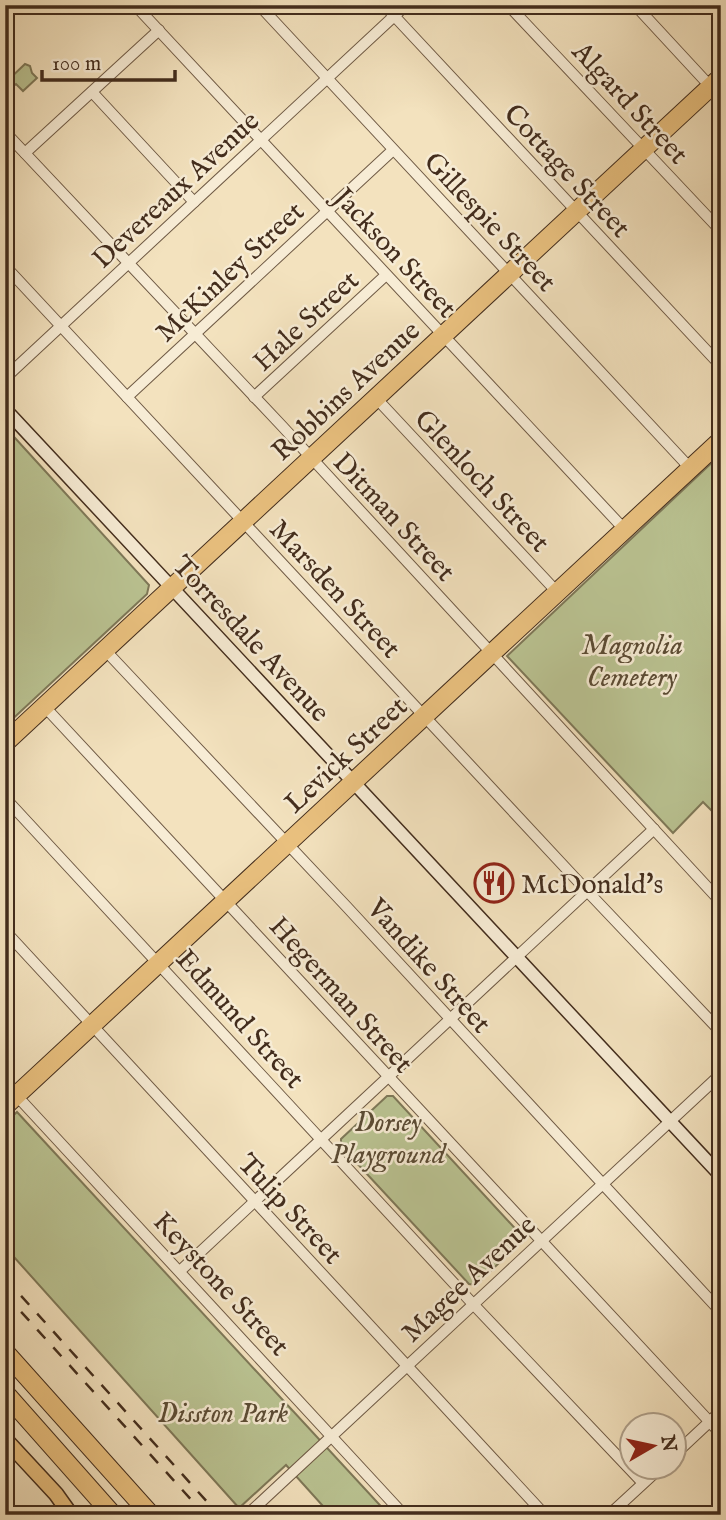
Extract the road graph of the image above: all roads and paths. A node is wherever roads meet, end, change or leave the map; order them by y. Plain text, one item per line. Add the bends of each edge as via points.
1 (16, 5) edge
2 (135, 5) edge
3 (260, 5) edge
4 (384, 5) edge
5 (406, 5) edge
6 (508, 5) edge
7 (635, 5) edge
8 (5, 15) edge
9 (394, 16) junction
10 (159, 30) junction
11 (327, 78) junction
12 (717, 87) edge
13 (92, 92) junction
14 (5, 132) edge
15 (261, 140) junction
16 (644, 148) junction
17 (393, 150) junction
18 (25, 153) junction
19 (194, 202) junction
20 (327, 212) junction
21 (575, 212) junction
22 (721, 230) edge
23 (128, 264) junction
24 (5, 266) edge
25 (510, 274) junction
26 (386, 275) junction
27 (61, 326) junction
28 (194, 335) junction
29 (442, 335) junction
30 (721, 366) edge
31 (5, 378) edge
32 (127, 397) junction
33 (254, 397) junction
34 (376, 398) junction
35 (5, 409) edge
36 (721, 440) edge
37 (310, 458) junction
38 (690, 468) junction
39 (242, 521) junction
40 (624, 529) junction
41 (171, 588) junction
42 (557, 592) junction
43 (105, 650) junction
44 (492, 653) junction
45 (44, 707) junction
46 (425, 715) junction
47 (5, 743) edge
48 (354, 782) junction
49 (5, 798) edge
50 (654, 830) junction
51 (288, 844) junction
52 (588, 892) junction
53 (225, 901) junction
54 (721, 902) edge
55 (5, 931) edge
56 (516, 957) junction
57 (159, 962) junction
58 (449, 1020) junction
59 (93, 1026) junction
60 (721, 1032) edge
61 (721, 1074) edge
62 (388, 1078) junction
63 (9, 1095) edge
64 (670, 1121) junction
65 (321, 1140) junction
66 (721, 1176) edge
67 (602, 1184) junction
68 (255, 1202) junction
69 (540, 1241) junction
70 (180, 1271) junction
71 (473, 1304) junction
72 (721, 1312) edge
73 (5, 1352) edge
74 (407, 1366) junction
75 (5, 1393) edge
76 (721, 1411) edge
77 (709, 1422) junction
78 (721, 1434) edge
79 (331, 1436) junction
80 (5, 1439) edge
81 (688, 1442) edge
82 (643, 1483) joint
83 (71, 1515) edge
84 (113, 1515) edge
85 (151, 1515) edge
86 (247, 1515) edge
87 (404, 1515) edge
88 (545, 1515) edge
89 (609, 1515) edge

1 - 8 street
2 - 10 street, Jackson Street
3 - 11 street, Gillespie Street
4 - 9 street, Cottage Street
5 - 9 street, Devereaux Avenue
6 - 16 street, Algard Street
7 - 12 street
9 - 11 street, Devereaux Avenue
9 - 21 street, Cottage Street
10 - 13 street
10 - 15 street, Jackson Street
11 - 15 street, Devereaux Avenue
11 - 17 street, Gillespie Street
12 - 16 highway, Robbins Avenue
13 - 18 street
13 - 19 street
14 - 18 street, Ditman Street
15 - 19 street, Devereaux Avenue
15 - 20 street, Jackson Street
16 - 21 highway, Robbins Avenue
16 - 22 street, Algard Street
17 - 20 street, McKinley Street
17 - 25 street, Gillespie Street
18 - 23 street, Ditman Street
19 - 23 street, Devereaux Avenue
20 - 26 street, Jackson Street
20 - 28 street, McKinley Street
21 - 25 highway, Robbins Avenue
21 - 30 street, Cottage Street
23 - 27 street, Devereaux Avenue
23 - 28 street, Ditman Street
24 - 27 street, Marsden Street
25 - 29 highway, Robbins Avenue
25 - 38 street, Gillespie Street
26 - 29 street, Jackson Street
26 - 33 street, Hale Street
27 - 31 street, Devereaux Avenue
27 - 32 street, Marsden Street
28 - 32 street, McKinley Street
28 - 33 street, Ditman Street
29 - 34 highway, Robbins Avenue
29 - 40 street, Jackson Street
32 - 39 street, Marsden Street
33 - 37 street, Ditman Street
34 - 37 highway, Robbins Avenue
34 - 42 street, Glenloch Street
35 - 41 street, Torresdale Avenue
36 - 38 highway, Levick Street
37 - 39 highway, Robbins Avenue
37 - 44 street, Ditman Street
38 - 40 highway, Levick Street
39 - 41 highway, Robbins Avenue
39 - 46 street, Marsden Street
40 - 42 highway, Levick Street
41 - 43 highway, Robbins Avenue
41 - 48 street, Torresdale Avenue
42 - 44 highway, Levick Street
43 - 45 highway, Robbins Avenue
43 - 51 street, Vandike Street
44 - 46 highway, Levick Street
44 - 50 street, Ditman Street
45 - 47 highway, Robbins Avenue
45 - 53 street, Hegerman Street
46 - 48 highway, Levick Street
46 - 52 street, Marsden Street
48 - 51 highway, Levick Street
48 - 56 street, Torresdale Avenue
49 - 57 street, Edmund Street
50 - 52 street
50 - 54 street, Ditman Street
51 - 53 highway, Levick Street
51 - 58 street, Vandike Street
52 - 56 street
52 - 60 street, Marsden Street
53 - 57 highway, Levick Street
53 - 62 street, Hegerman Street
55 - 59 street, Tulip Street
56 - 58 street
56 - 64 street, Torresdale Avenue
57 - 59 highway, Levick Street
57 - 65 street, Edmund Street
58 - 62 street
58 - 67 street, Vandike Street
59 - 63 highway, Levick Street
59 - 68 street, Tulip Street
61 - 64 street, Magee Avenue
62 - 65 street
62 - 69 street, Hegerman Street
63 - 70 street, Keystone Street
64 - 66 street, Torresdale Avenue
64 - 67 street, Magee Avenue
65 - 68 street
65 - 71 street, Edmund Street
67 - 69 street, Magee Avenue
67 - 72 street, Vandike Street
68 - 70 street
68 - 74 street, Tulip Street
69 - 71 street, Magee Avenue
69 - 77 street, Hegerman Street
70 - 79 street, Keystone Street
71 - 74 street, Magee Avenue
71 - 82 street, Edmund Street
73 - 85 highway
74 - 79 street, Magee Avenue
74 - 88 street, Tulip Street
75 - 84 highway
76 - 77 street
77 - 78 street, Hegerman Street
77 - 81 street
79 - 86 street, Magee Avenue
79 - 87 street, Keystone Street
80 - 83 main road
82 - 89 street

